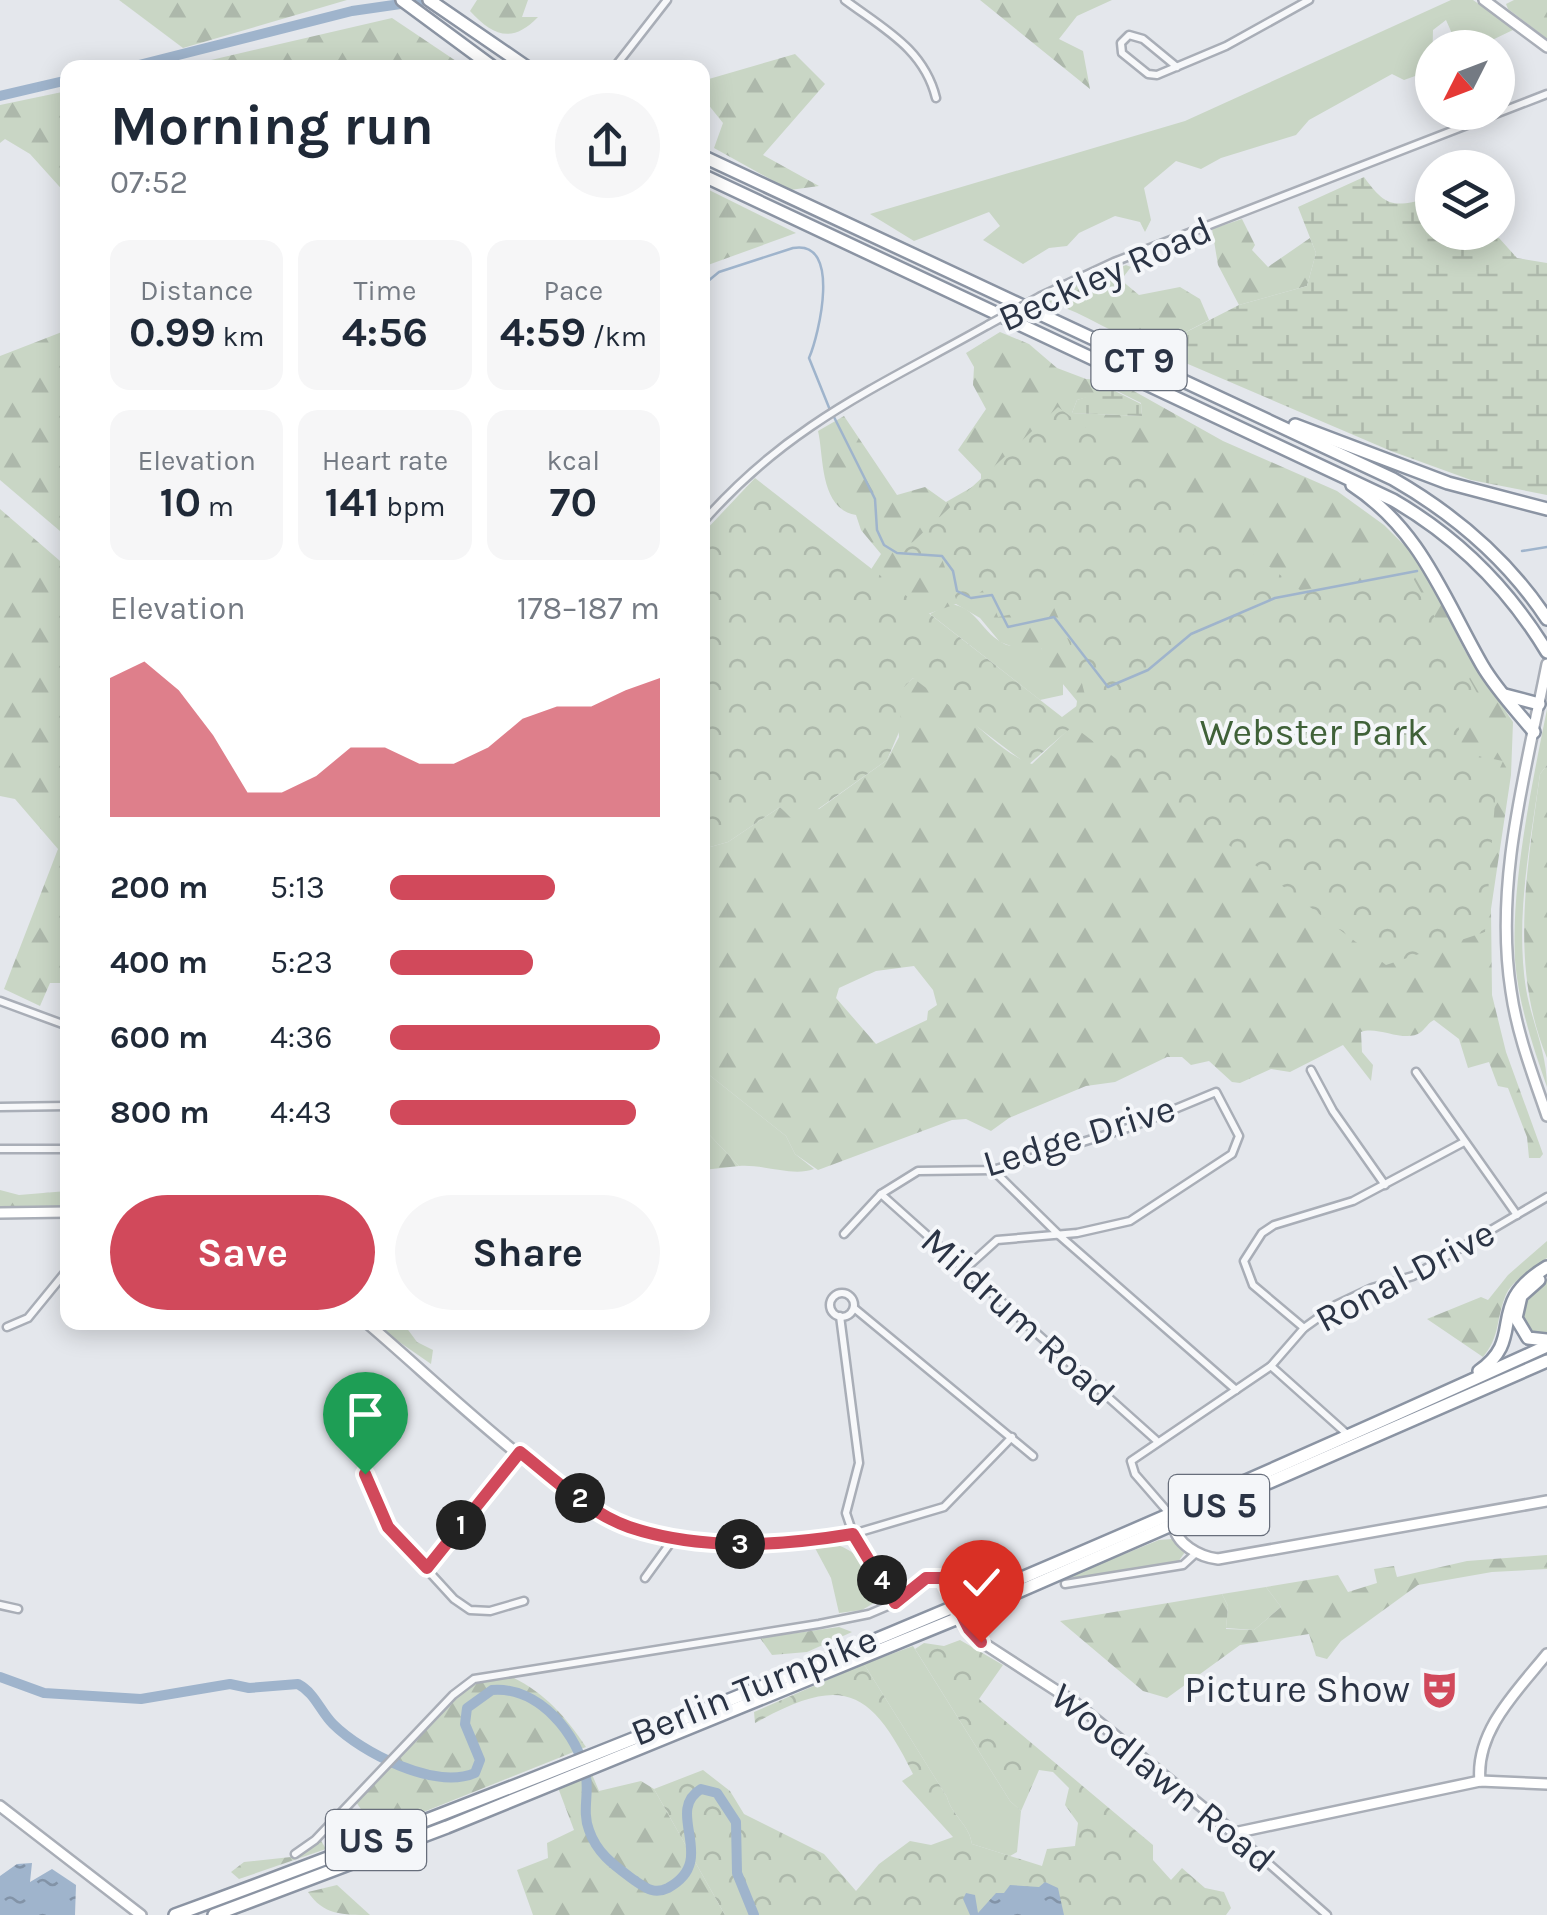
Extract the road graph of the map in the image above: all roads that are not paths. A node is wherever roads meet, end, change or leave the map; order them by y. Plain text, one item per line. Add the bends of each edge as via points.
1 (402, 0) edge
2 (429, 0) edge
3 (667, 0) edge
4 (844, 0) edge
5 (1309, 0) edge
6 (1484, 0) edge
7 (1547, 47) edge
8 (483, 60) edge
9 (516, 60) edge
10 (620, 60) edge
11 (1176, 67) junction
12 (1547, 94) edge
13 (936, 98) dead end
14 (710, 160) edge
15 (710, 179) edge
16 (1243, 408) junction
17 (1329, 468) junction
18 (1547, 509) edge
19 (710, 514) edge
20 (1545, 616) edge
21 (1547, 652) edge
22 (1547, 664) edge
23 (1501, 692) junction
24 (1539, 704) junction
25 (1534, 732) junction
26 (0, 1001) edge
27 (60, 1023) edge
28 (1311, 1070) dead end
29 (1416, 1072) dead end
30 (60, 1106) edge
31 (0, 1107) edge
32 (1547, 1116) edge
33 (1464, 1142) junction
34 (0, 1149) edge
35 (60, 1149) edge
36 (993, 1170) junction
37 (1386, 1185) junction
38 (881, 1194) junction
39 (1547, 1197) edge
40 (60, 1212) edge
41 (0, 1213) edge
42 (1517, 1215) junction
43 (844, 1234) dead end
44 (1060, 1236) junction
45 (1547, 1267) edge
46 (966, 1269) junction
47 (1547, 1276) edge
48 (60, 1279) edge
49 (854, 1308) junction
50 (840, 1316) junction
51 (7, 1327) dead end
52 (1304, 1328) junction
53 (375, 1330) edge
54 (1547, 1343) edge
55 (1547, 1361) edge
56 (1271, 1366) junction
57 (1468, 1381) junction
58 (1236, 1390) junction
59 (1347, 1434) junction
60 (1012, 1437) junction
61 (1156, 1440) junction
62 (520, 1452) junction
63 (1034, 1456) dead end
64 (365, 1474) dead end
65 (1547, 1501) edge
66 (1171, 1518) junction
67 (853, 1534) junction
68 (674, 1536) junction
69 (1196, 1553) junction
70 (427, 1568) junction
71 (645, 1578) dead end
72 (1065, 1584) dead end
73 (524, 1600) dead end
74 (895, 1603) junction
75 (0, 1604) edge
76 (18, 1609) dead end
77 (960, 1609) junction
78 (1547, 1654) edge
79 (582, 1764) junction
80 (1480, 1782) junction
81 (1547, 1784) edge
82 (0, 1806) edge
83 (1234, 1833) junction
84 (295, 1854) dead end
85 (140, 1915) edge
86 (175, 1915) edge
87 (214, 1915) edge
88 (1327, 1915) edge

1 - 8 highway
2 - 9 highway
3 - 10 street
4 - 13 street via 916,52
5 - 11 street
6 - 7 street
11 - 11 street via 1143,40 1129,34 1121,43 1122,53 1148,74
12 - 19 street, Beckley Road, bridge via 1041,296 829,413 742,477
14 - 16 highway, CT 9
15 - 17 highway, CT 9
16 - 18 highway via 1448,483
16 - 20 highway, CT 9 via 1431,503 1496,557
17 - 21 highway, CT 9 via 1448,537 1502,589
17 - 23 highway via 1384,509 1417,545
22 - 24 street
23 - 24 highway
23 - 25 highway
24 - 25 street
25 - 32 street via 1511,854 1506,944 1517,1021
26 - 27 street
28 - 37 street
29 - 33 street
30 - 31 street
33 - 37 street
33 - 42 street
34 - 35 street
36 - 38 street, Ledge Drive via 918,1171
36 - 44 street
36 - 44 street, Ledge Drive via 1134,1126 1216,1092 1238,1136 1232,1154 1130,1221
37 - 52 street via 1274,1225 1248,1251 1246,1276
38 - 43 street, Ledge Drive
38 - 46 street, Mildrum Road
39 - 42 street, Ronal Drive
40 - 41 street
42 - 52 street, Ronal Drive via 1413,1276 1336,1304
44 - 46 street via 997,1240
44 - 58 street
45 - 57 highway via 1515,1291 1500,1350
46 - 61 street, Mildrum Road
47 - 54 highway via 1523,1294 1516,1314 1525,1335
48 - 51 street via 28,1318
49 - 50 street
49 - 50 street via 850,1296 837,1294 831,1306
49 - 60 street
50 - 67 street via 859,1463 846,1513
52 - 56 street, Ronal Drive
53 - 62 street
54 - 57 highway, Berlin Turnpike / US 5
55 - 66 highway, Berlin Turnpike / US 5
56 - 58 street, Ronal Drive
56 - 59 street
57 - 59 highway, Berlin Turnpike / US 5
58 - 61 street, Ronal Drive
59 - 66 highway, Berlin Turnpike / US 5
60 - 63 street
60 - 67 street via 944,1508
61 - 66 street via 1131,1460 1131,1468
62 - 68 street via 627,1526
62 - 70 street
64 - 70 street via 388,1527
65 - 69 street via 1218,1559
66 - 69 street via 1174,1532
66 - 77 highway, Berlin Turnpike / US 5
67 - 68 street via 748,1545
67 - 74 street
68 - 71 street
69 - 72 street via 1183,1565
70 - 73 street via 470,1610
74 - 77 street, Woodlawn Road via 937,1576 948,1582
74 - 84 street via 819,1624 474,1680
75 - 76 street
77 - 79 highway, Berlin Turnpike / US 5
77 - 83 street, Woodlawn Road via 977,1639 1074,1702
78 - 80 street via 1494,1724
79 - 86 highway, Berlin Turnpike / US 5
79 - 87 highway, Berlin Turnpike / US 5
80 - 81 street
80 - 83 street
82 - 85 street
83 - 88 street, Woodlawn Road

